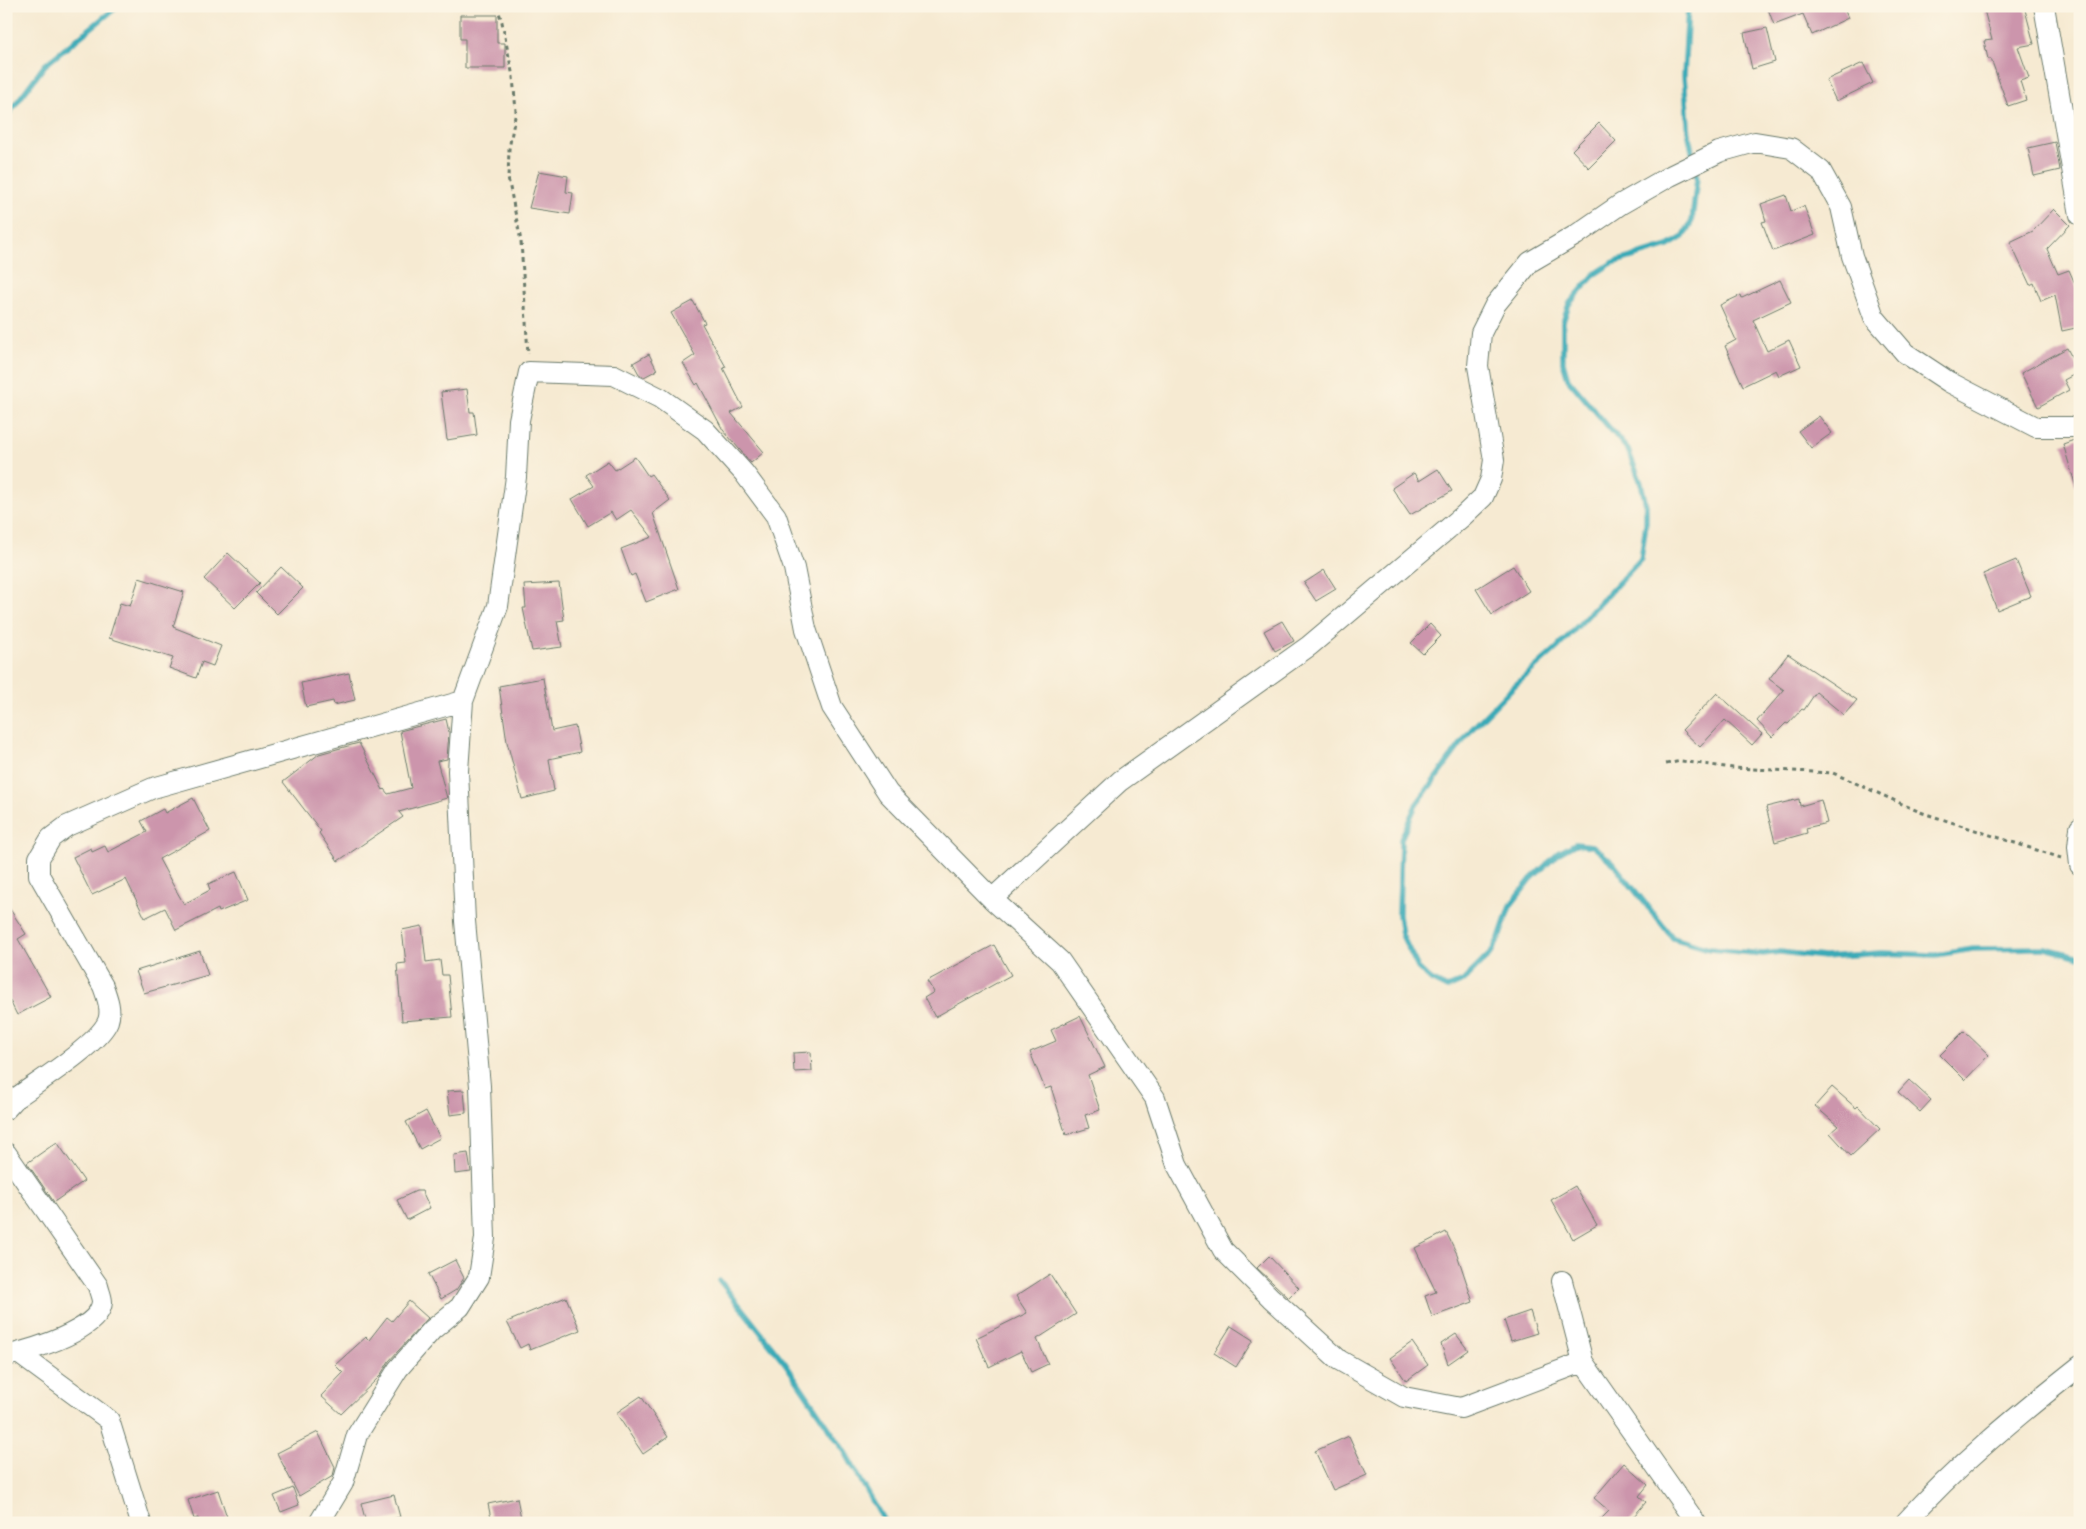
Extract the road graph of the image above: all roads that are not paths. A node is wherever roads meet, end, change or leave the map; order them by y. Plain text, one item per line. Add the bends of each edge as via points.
1 (2044, 6) edge
2 (2080, 215) edge
3 (2080, 427) edge
4 (463, 702) junction
5 (2080, 828) edge
6 (2079, 864) edge
7 (992, 898) junction
8 (6, 1109) edge
9 (6, 1153) edge
10 (1562, 1282) dead end
11 (12, 1354) edge
12 (1583, 1362) junction
13 (2080, 1366) edge
14 (141, 1523) edge
15 (319, 1523) edge
16 (1696, 1523) edge
17 (1905, 1523) edge

1 - 2 street
3 - 7 street via 2036,426 1950,382 1905,353 1874,317 1852,256 1842,207 1821,171 1791,148 1755,142 1719,152 1670,176 1530,262 1496,305 1481,332 1478,366 1494,460 1483,497 1309,646 1120,781
4 - 7 street via 498,606 516,477 519,420 529,372 614,375 660,398 705,430 744,473 776,516 794,568 806,629 832,707 888,792
4 - 8 street via 153,788 67,826 51,838 39,858 39,875 103,986 109,1003 108,1020 98,1037
4 - 15 street via 458,771 465,921 480,1086 485,1238 479,1277 460,1307 432,1330 398,1369 356,1436 343,1483
5 - 6 street
7 - 12 street via 1060,961 1155,1098 1177,1164 1223,1250 1338,1360 1404,1397 1461,1408
9 - 11 street via 98,1286 102,1301 99,1312 84,1326 59,1339
10 - 12 street
11 - 14 street via 109,1420
12 - 16 street
13 - 17 street via 2001,1429 1938,1486

